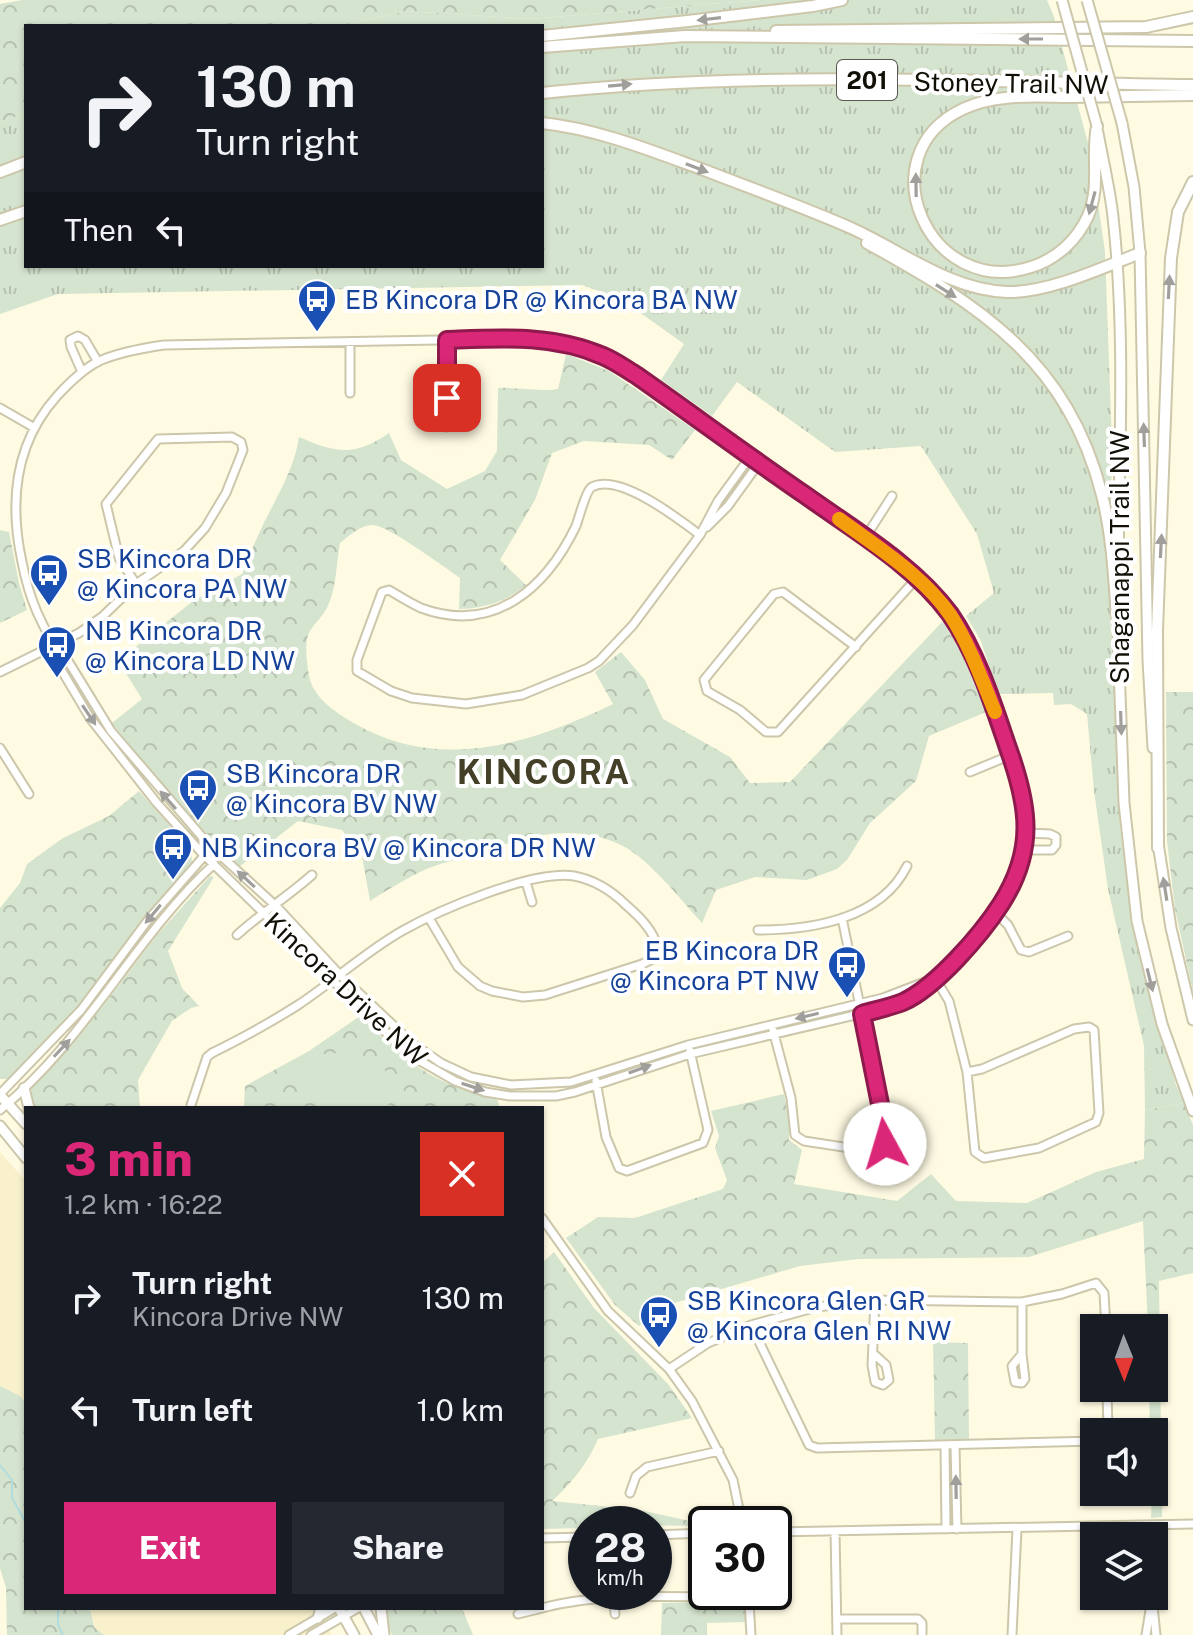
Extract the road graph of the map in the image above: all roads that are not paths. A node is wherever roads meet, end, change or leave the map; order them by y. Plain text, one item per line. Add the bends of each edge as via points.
1 (842, 0) edge
2 (1062, 0) edge
3 (1087, 0) edge
4 (1193, 17) edge
5 (544, 36) edge
6 (685, 36) junction
7 (1193, 41) edge
8 (544, 47) edge
9 (1193, 85) edge
10 (544, 93) edge
11 (1193, 95) edge
12 (544, 123) edge
13 (1097, 126) junction
14 (24, 163) edge
15 (0, 172) edge
16 (1193, 182) edge
17 (779, 200) junction
18 (24, 215) edge
19 (0, 221) edge
20 (1140, 253) junction
21 (1117, 262) junction
22 (447, 340) junction
23 (350, 342) junction
24 (98, 362) junction
25 (82, 372) junction
26 (350, 393) dead end
27 (0, 408) edge
28 (33, 427) junction
29 (447, 427) dead end
30 (750, 457) junction
31 (759, 463) junction
32 (892, 496) dead end
33 (700, 535) junction
34 (865, 538) junction
35 (916, 579) junction
36 (136, 584) junction
37 (1117, 617) junction
38 (55, 646) junction
39 (856, 647) junction
40 (0, 672) edge
41 (0, 748) edge
42 (1011, 755) junction
43 (9, 764) junction
44 (0, 770) edge
45 (970, 772) dead end
46 (29, 794) dead end
47 (1027, 833) junction
48 (213, 848) junction
49 (1158, 848) junction
50 (1025, 850) junction
51 (204, 856) junction
52 (222, 857) junction
53 (213, 865) junction
54 (907, 866) dead end
55 (312, 875) dead end
56 (526, 882) junction
57 (532, 902) dead end
58 (276, 906) junction
59 (263, 912) junction
60 (995, 912) junction
61 (429, 918) junction
62 (842, 918) junction
63 (758, 930) dead end
64 (237, 935) dead end
65 (1068, 936) dead end
66 (340, 975) junction
67 (935, 978) junction
68 (332, 981) junction
69 (860, 1004) junction
70 (862, 1014) junction
71 (1193, 1020) edge
72 (772, 1024) junction
73 (775, 1034) junction
74 (689, 1049) junction
75 (967, 1072) junction
76 (594, 1075) junction
77 (511, 1085) junction
78 (597, 1085) junction
79 (24, 1088) junction
80 (0, 1094) edge
81 (510, 1100) junction
82 (191, 1105) dead end
83 (28, 1106) edge
84 (4, 1107) edge
85 (1193, 1111) edge
86 (24, 1122) edge
87 (0, 1126) edge
88 (24, 1156) edge
89 (544, 1221) edge
90 (875, 1300) junction
91 (1022, 1302) junction
92 (1105, 1314) edge
93 (751, 1325) junction
94 (874, 1354) dead end
95 (1022, 1354) dead end
96 (669, 1369) junction
97 (1080, 1442) edge
98 (945, 1446) junction
99 (955, 1446) junction
100 (719, 1451) junction
101 (630, 1493) dead end
102 (738, 1506) edge
103 (1193, 1524) edge
104 (1168, 1525) edge
105 (1080, 1528) edge
106 (946, 1529) junction
107 (957, 1529) junction
108 (1017, 1529) junction
109 (835, 1531) junction
110 (792, 1532) edge
111 (568, 1537) edge
112 (544, 1538) edge
113 (672, 1596) edge
114 (568, 1601) edge
115 (544, 1607) edge
116 (365, 1610) edge
117 (381, 1610) edge
118 (534, 1610) edge
119 (615, 1610) edge
120 (1150, 1610) edge
121 (1153, 1610) edge
122 (339, 1611) edge
123 (320, 1613) edge
124 (518, 1614) dead end
125 (615, 1614) dead end
126 (837, 1619) junction
127 (289, 1635) edge
128 (311, 1635) edge
129 (354, 1635) edge
130 (378, 1635) edge
131 (384, 1635) edge
132 (751, 1635) edge
133 (837, 1635) edge
134 (922, 1635) edge
135 (1012, 1635) edge
136 (1146, 1635) edge
137 (1156, 1635) edge

1 -> 5 highway
2 - 13 main road, Shaganappi Trail NW, bridge
3 - 20 main road, Shaganappi Trail NW, bridge via 1122,123
4 - 6 highway via 1146,27 811,29
7 -> 6 highway, Stoney Trail NW / 201
6 - 8 highway, Stoney Trail NW / 201
10 -> 9 highway, Stoney Trail NW / 201 via 760,80
13 -> 11 highway via 1092,206 1077,235 1053,257 1014,272 985,270 957,260 935,242 920,217 914,190 919,158 936,129 961,109 1004,98
12 -> 17 highway via 617,139
13 - 21 main road, Shaganappi Trail NW
14 - 15 highway
49 -> 16 highway via 1157,631 1171,258 1178,212
17 - 21 highway via 986,290 1038,288
17 -> 37 highway via 878,249 980,311 1034,361 1070,414 1093,464 1108,523
18 - 19 highway
20 - 21 highway
49 -> 20 main road, Shaganappi Trail NW via 1148,660
21 - 37 main road, Shaganappi Trail NW
22 - 23 street, Kincora Drive NW
22 - 29 street
22 - 30 street, Kincora Drive NW via 536,338 605,356
23 - 24 street, Kincora Drive NW via 164,345
23 - 26 street
24 - 25 street, Kincora Drive NW
24 - 25 street via 85,340 70,340
25 - 28 street, Kincora Drive NW
27 - 28 street
28 - 38 street, Kincora Drive NW via 20,462 14,520 24,572
30 - 31 street, Kincora Drive NW
30 - 33 street
31 - 33 street
31 - 34 street, Kincora Drive NW
32 - 34 street
33 - 33 street via 610,650 588,668 551,684 507,699 453,704 405,695 357,671 382,592 457,615 490,612 511,603 531,590 556,560 593,486 641,495
34 - 35 street, Kincora Drive NW
35 - 39 street
35 - 42 street, Kincora Drive NW via 950,615 966,643
36 - 36 street via 184,551 205,528 232,479 241,442 232,437 158,439 106,504 119,558
36 - 38 street via 103,616
37 -> 85 main road, Shaganappi Trail NW via 1124,803 1137,921 1162,1024
38 - 40 street
48 -> 38 street, Kincora Drive NW via 111,731
38 -> 51 street, Kincora Drive NW via 56,661 90,718
39 - 39 street via 783,592 774,594 704,684 766,732 778,732
41 - 43 street
42 - 45 street
42 - 47 street, Kincora Drive NW
43 - 44 street
43 - 46 street
47 - 50 street, Kincora Drive NW
47 - 50 street via 1050,834 1056,845 1052,850
48 - 51 street
48 - 52 street, Kincora Drive NW
71 -> 49 main road, Shaganappi Trail NW
50 - 60 street, Kincora Drive NW via 1013,885
51 - 53 street, Kincora Drive NW
51 -> 80 street via 81,1010
52 - 53 street
58 -> 52 street, Kincora Drive NW
53 - 59 street, Kincora Drive NW
79 -> 53 street
54 - 62 street via 883,898
55 - 58 street
56 - 57 street
56 - 61 street
56 - 61 street via 567,876 603,886 651,932 658,949 655,958 545,995 510,995 480,986 458,967
58 - 59 street
58 - 66 street, Kincora Drive NW
59 - 64 street
59 - 68 street, Kincora Drive NW
60 - 65 street via 1021,950 1029,952
60 - 67 street, Kincora Drive NW
61 - 66 street
62 - 63 street
62 - 69 street
66 - 68 street
66 - 77 street, Kincora Drive NW via 427,1054 471,1077
67 - 69 street, Kincora Drive NW
67 - 70 street, Kincora Drive NW via 903,1002
67 - 75 street via 949,1001
68 -> 81 street, Kincora Drive NW via 422,1064
68 - 82 street via 207,1057
69 - 70 street
69 -> 72 street, Kincora Drive NW
70 - 73 street, Kincora Drive NW
70 - 73 street via 885,1144 876,1152 804,1141 795,1135
72 - 73 street
72 - 74 street, Kincora Drive NW
73 - 74 street, Kincora Drive NW
74 - 76 street, Kincora Drive NW
78 -> 74 street, Kincora Drive NW
74 - 78 street via 708,1130 703,1143 627,1171 619,1168
75 - 75 street via 973,1142 975,1152 984,1158 1039,1148 1096,1122 1094,1030 1089,1027
76 - 77 street, Kincora Drive NW
76 - 78 street
77 - 81 street
78 - 81 street, Kincora Drive NW
79 - 83 main road
79 - 84 street
80 - 84 main road
84 - 86 main road
87 - 88 main road
89 - 96 street via 608,1311
90 - 91 street
90 - 93 street via 817,1307
90 - 94 street
91 - 92 street via 1096,1283 1104,1293
91 - 95 street
93 - 96 street via 708,1343
93 - 98 street via 809,1445
96 - 100 street
97 - 99 street
98 - 99 street
98 - 106 street
107 -> 99 street
100 - 101 street via 647,1467 636,1476
100 - 102 street
103 - 104 street
105 - 108 street
106 - 107 street
106 - 109 street
107 - 108 street
108 - 135 street
109 - 110 street
109 - 126 street
111 - 112 street
113 - 132 street via 743,1597 749,1601
114 - 115 street
116 - 130 main road
117 - 131 main road
118 - 124 street
119 - 125 street
120 - 136 street
121 - 137 street
122 - 123 street
122 - 128 street
122 - 129 main road
123 - 127 street
126 - 133 street
126 - 134 street via 918,1619

